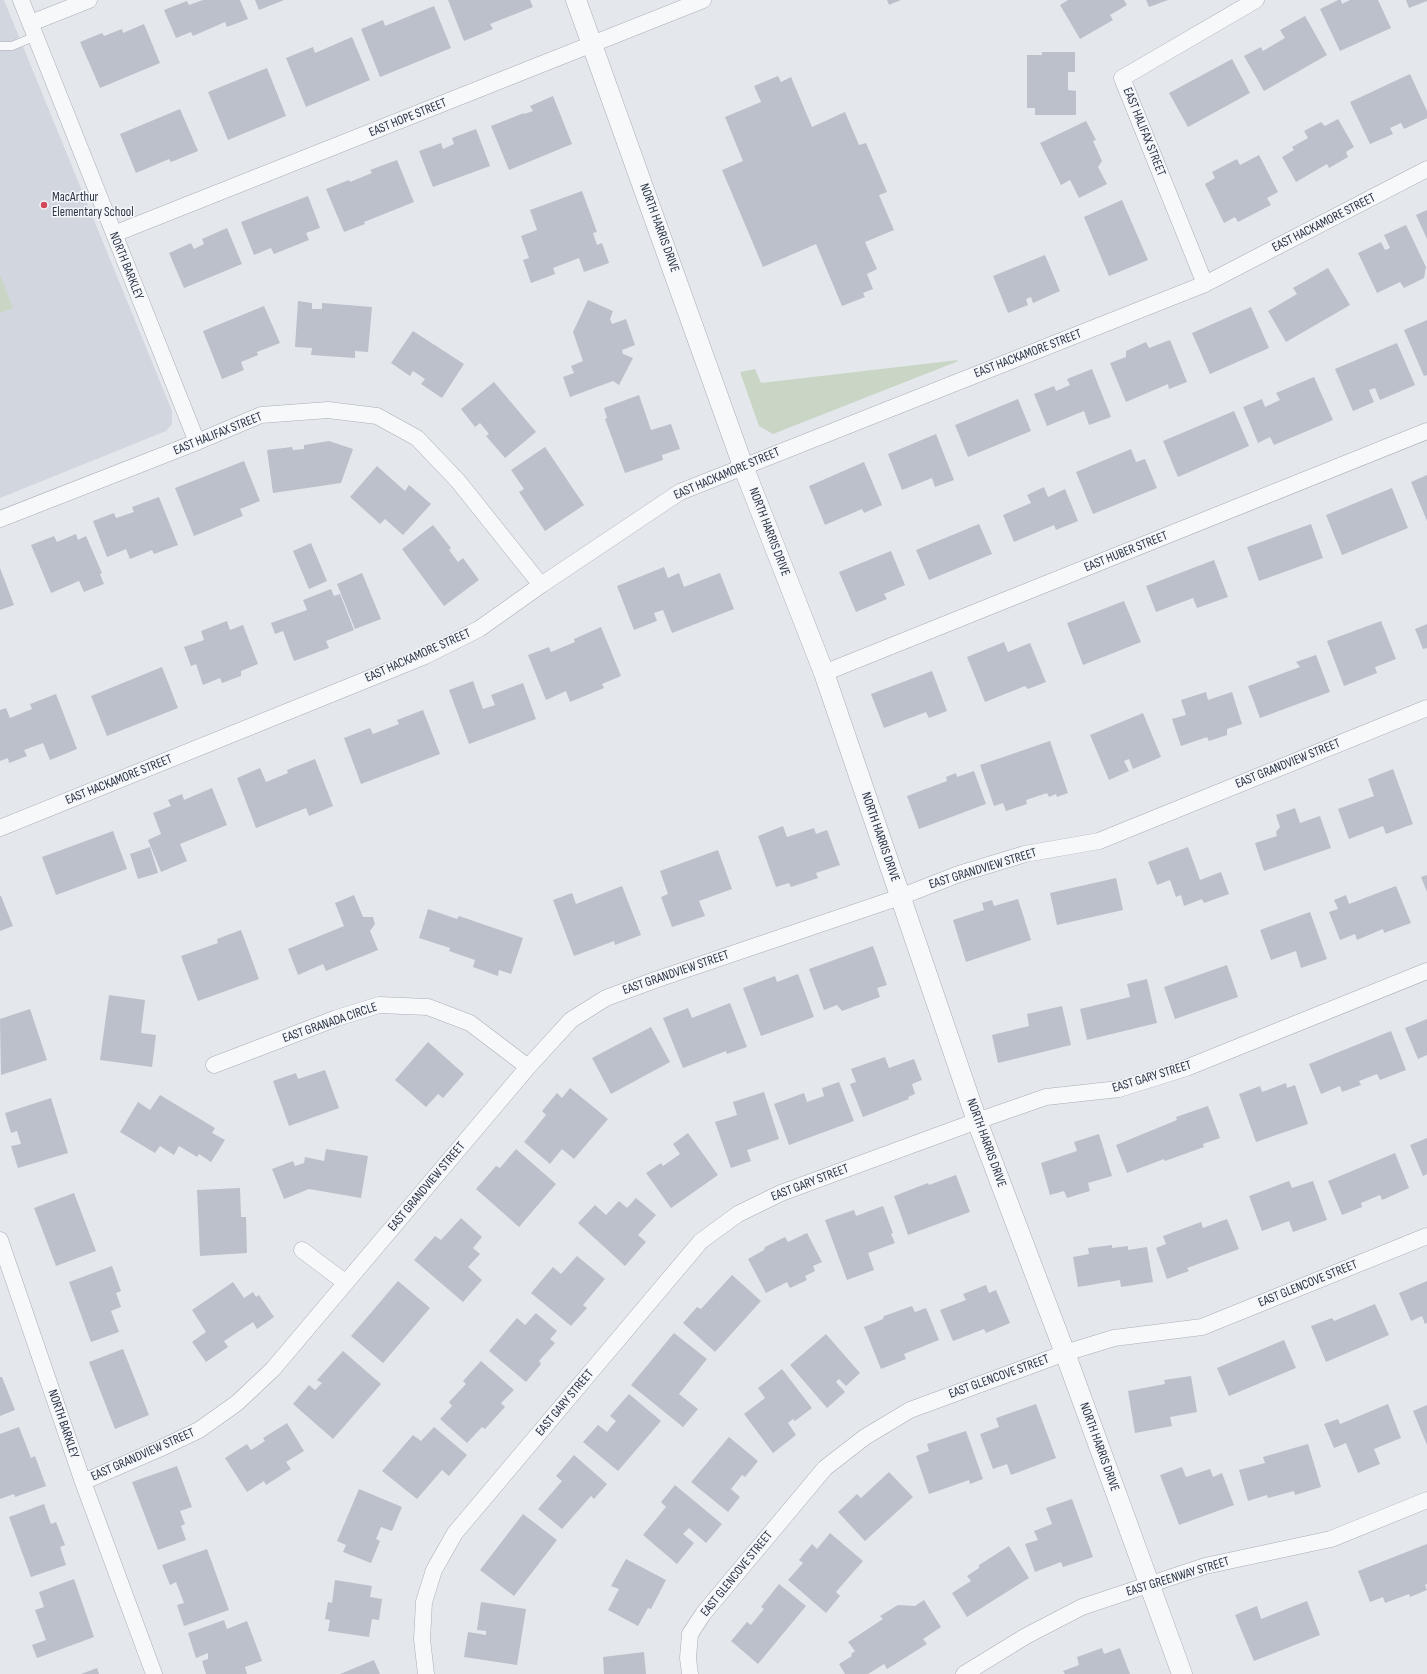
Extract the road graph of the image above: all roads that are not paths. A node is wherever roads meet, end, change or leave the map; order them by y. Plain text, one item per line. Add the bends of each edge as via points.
1 (21, 0) edge
2 (89, 0) edge
3 (576, 0) edge
4 (703, 0) edge
5 (1256, 0) edge
6 (34, 30) junction
7 (593, 44) junction
8 (0, 46) edge
9 (1427, 169) edge
10 (114, 234) junction
11 (1206, 284) junction
12 (1427, 430) edge
13 (197, 442) junction
14 (743, 466) junction
15 (0, 519) edge
16 (540, 585) junction
17 (824, 673) junction
18 (1427, 708) edge
19 (0, 828) edge
20 (900, 896) junction
21 (1427, 971) edge
22 (214, 1065) dead end
23 (528, 1067) junction
24 (977, 1121) junction
25 (1427, 1236) edge
26 (0, 1240) edge
27 (302, 1250) dead end
28 (346, 1283) junction
29 (1065, 1353) junction
30 (83, 1482) junction
31 (1427, 1500) edge
32 (1149, 1584) junction
33 (154, 1674) edge
34 (426, 1674) edge
35 (690, 1674) edge
36 (964, 1674) edge
37 (1182, 1674) edge

1 - 6 street, NORTH BARKLEY
2 - 6 street
3 - 7 street, NORTH HARRIS DRIVE
4 - 7 street, EAST HOPE STREET
5 - 11 street, EAST HALIFAX STREET via 1122,78
6 - 8 lane via 12,46
6 - 10 street, NORTH BARKLEY
7 - 10 street, EAST HOPE STREET
7 - 14 street, NORTH HARRIS DRIVE
9 - 11 street, EAST HACKAMORE STREET
10 - 13 street, NORTH BARKLEY
11 - 14 street, EAST HACKAMORE STREET
12 - 17 street, EAST HUBER STREET
13 - 15 street, EAST HALIFAX STREET
13 - 16 street, EAST HALIFAX STREET via 261,415 328,410 378,416 417,438 458,481
14 - 16 street, EAST HACKAMORE STREET via 680,492
14 - 17 street, NORTH HARRIS DRIVE
16 - 19 street, EAST HACKAMORE STREET via 479,629 425,656
17 - 20 street, NORTH HARRIS DRIVE
18 - 20 street, EAST GRANDVIEW STREET via 1099,842 1025,854 959,874
20 - 23 street, EAST GRANDVIEW STREET via 606,998 571,1020
20 - 24 street, NORTH HARRIS DRIVE
21 - 24 street, EAST GARY STREET via 1186,1068 1118,1089 1046,1097
22 - 23 street, EAST GRANADA CIRCLE via 379,1005 428,1007 470,1023
23 - 28 street, EAST GRANDVIEW STREET
24 - 29 street, NORTH HARRIS DRIVE
24 - 34 street, EAST GARY STREET via 781,1193 738,1214 701,1242 456,1533 434,1570 424,1602 422,1639
25 - 29 street, EAST GLENCOVE STREET via 1202,1327 1114,1338
26 - 30 street, NORTH BARKLEY
27 - 28 street
28 - 30 street, EAST GRANDVIEW STREET via 273,1369 237,1403 199,1430
29 - 32 street, NORTH HARRIS DRIVE
29 - 35 street, EAST GLENCOVE STREET via 910,1410 865,1437 825,1468 703,1614 690,1634
30 - 33 street, NORTH BARKLEY
31 - 32 street, EAST GREENWAY STREET via 1331,1539 1205,1566
32 - 36 street, EAST GREENWAY STREET via 1082,1607 1026,1636
32 - 37 street, NORTH HARRIS DRIVE

